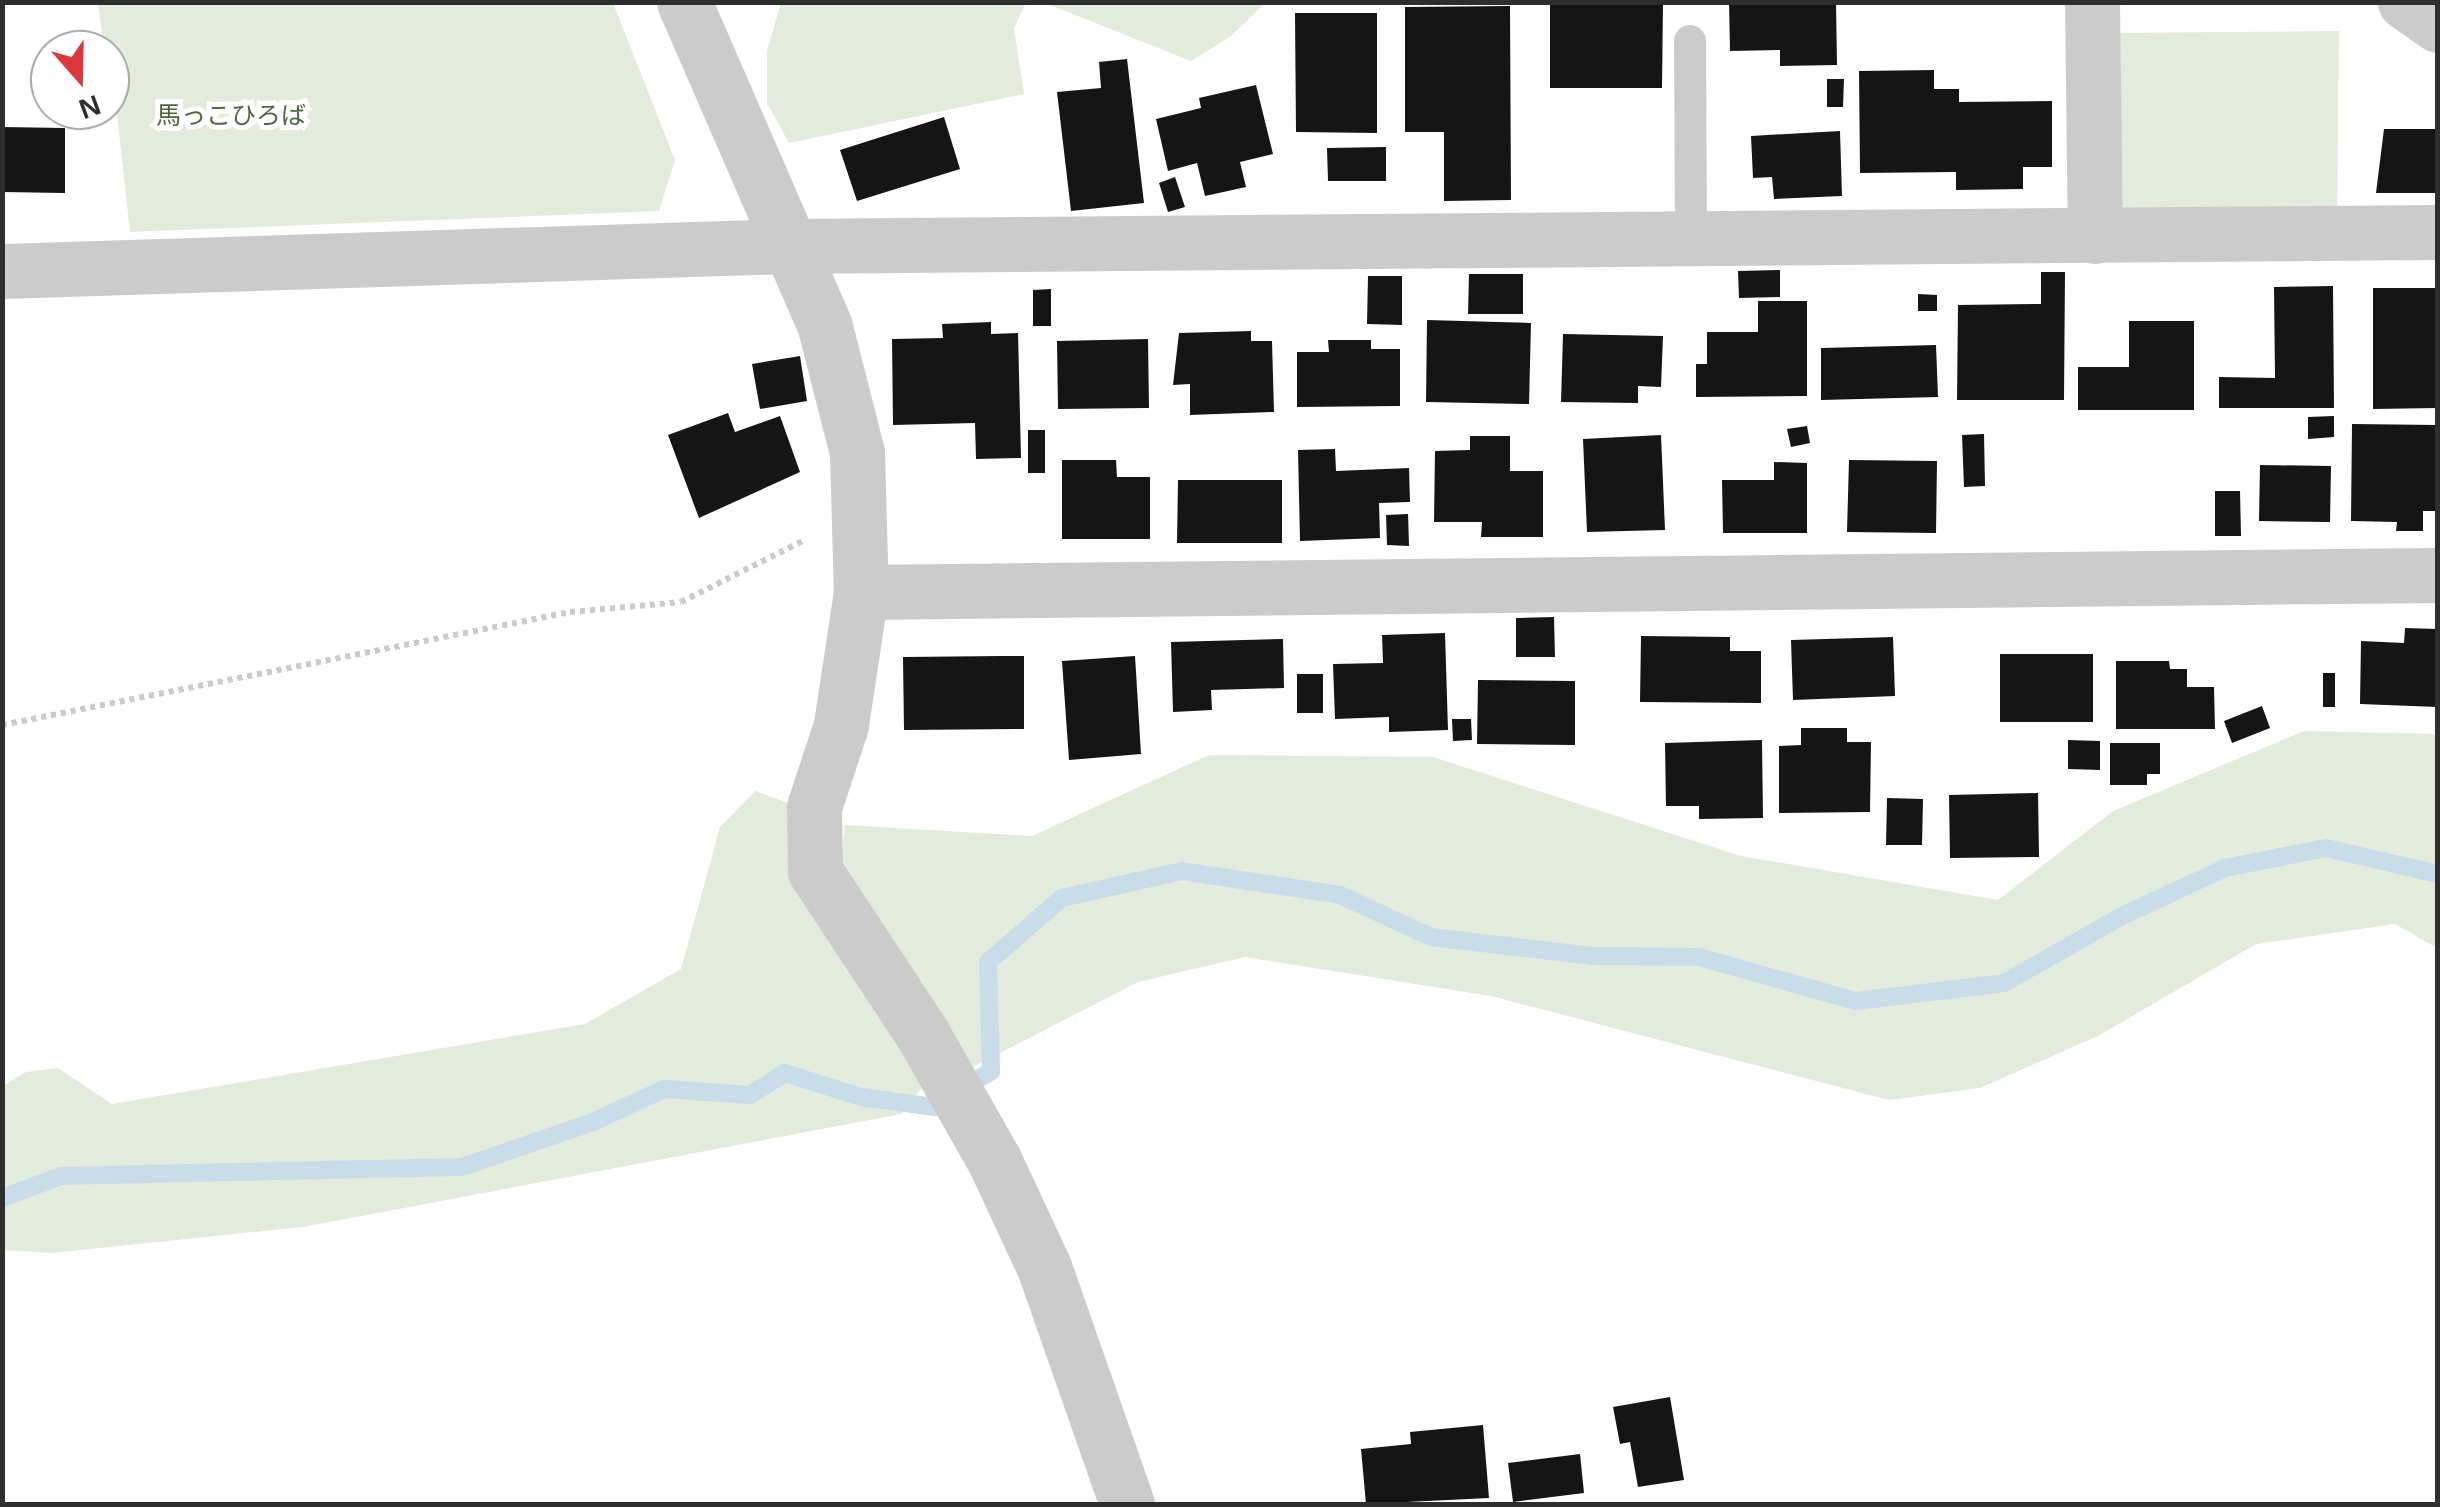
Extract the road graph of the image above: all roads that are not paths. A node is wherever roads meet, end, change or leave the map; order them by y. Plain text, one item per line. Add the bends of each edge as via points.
1 (684, 2) edge
2 (2092, 2) edge
3 (2405, 2) edge
4 (2438, 25) edge
5 (1690, 40) dead end
6 (2438, 232) edge
7 (2095, 236) junction
8 (1691, 238) junction
9 (787, 246) junction
10 (2, 271) edge
11 (2438, 575) edge
12 (861, 592) junction
13 (1127, 1504) edge

1 - 9 street
2 - 7 street
3 - 4 street
5 - 8 lane
6 - 7 street
7 - 8 street
8 - 9 street
9 - 10 street
9 - 12 street via 825,327 857,453
11 - 12 street
12 - 13 street via 841,725 814,808 815,871 942,1068 1044,1267

